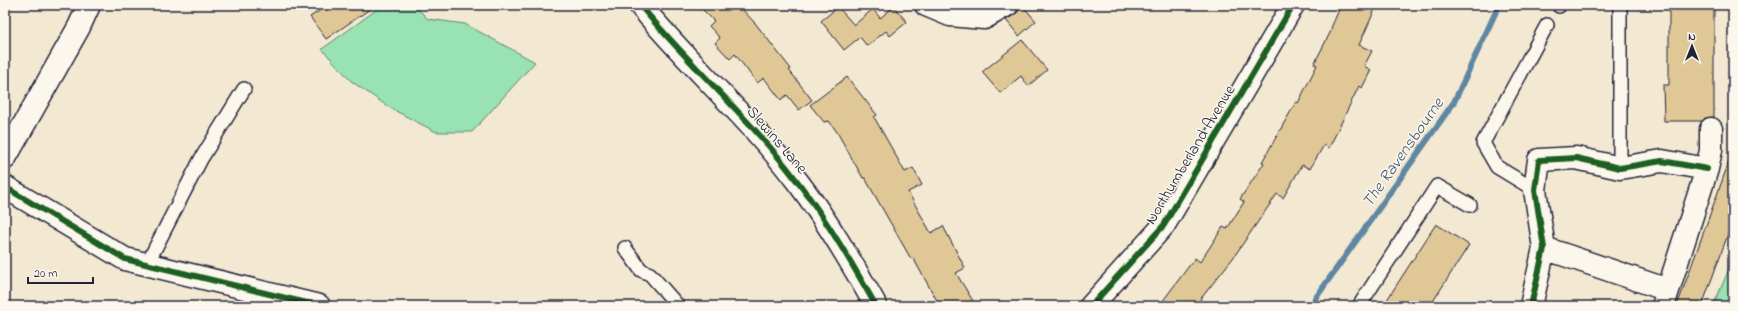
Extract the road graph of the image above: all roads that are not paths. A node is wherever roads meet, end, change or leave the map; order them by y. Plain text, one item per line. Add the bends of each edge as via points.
1 (89, 5) edge
2 (640, 5) edge
3 (926, 5) edge
4 (1007, 5) edge
5 (1293, 5) edge
6 (1620, 5) edge
7 (1547, 26) dead end
8 (244, 89) dead end
9 (1711, 129) dead end
10 (5, 158) edge
11 (1620, 168) junction
12 (1707, 170) junction
13 (5, 187) edge
14 (1535, 190) junction
15 (1470, 206) dead end
16 (625, 248) dead end
17 (1544, 248) junction
18 (147, 264) junction
19 (1665, 298) edge
20 (319, 306) edge
21 (678, 306) edge
22 (876, 306) edge
23 (1091, 306) edge
24 (1359, 306) edge
25 (1531, 306) edge

1 - 10 street
2 - 22 street, Slewins Lane via 666,37 772,149 798,181 840,243
3 - 4 street via 950,15 984,18
5 - 23 street, Northumberland Avenue via 1164,225
6 - 11 lane
7 - 14 lane via 1483,143 1497,167
8 - 18 lane via 201,159
9 - 12 street via 1711,150
11 - 12 street via 1662,161
11 - 14 street via 1576,158 1539,160
12 - 19 street
13 - 18 street via 125,259
14 - 17 street
15 - 24 lane via 1437,186
16 - 21 lane via 641,270 650,274
17 - 19 street
17 - 25 street
18 - 20 street

